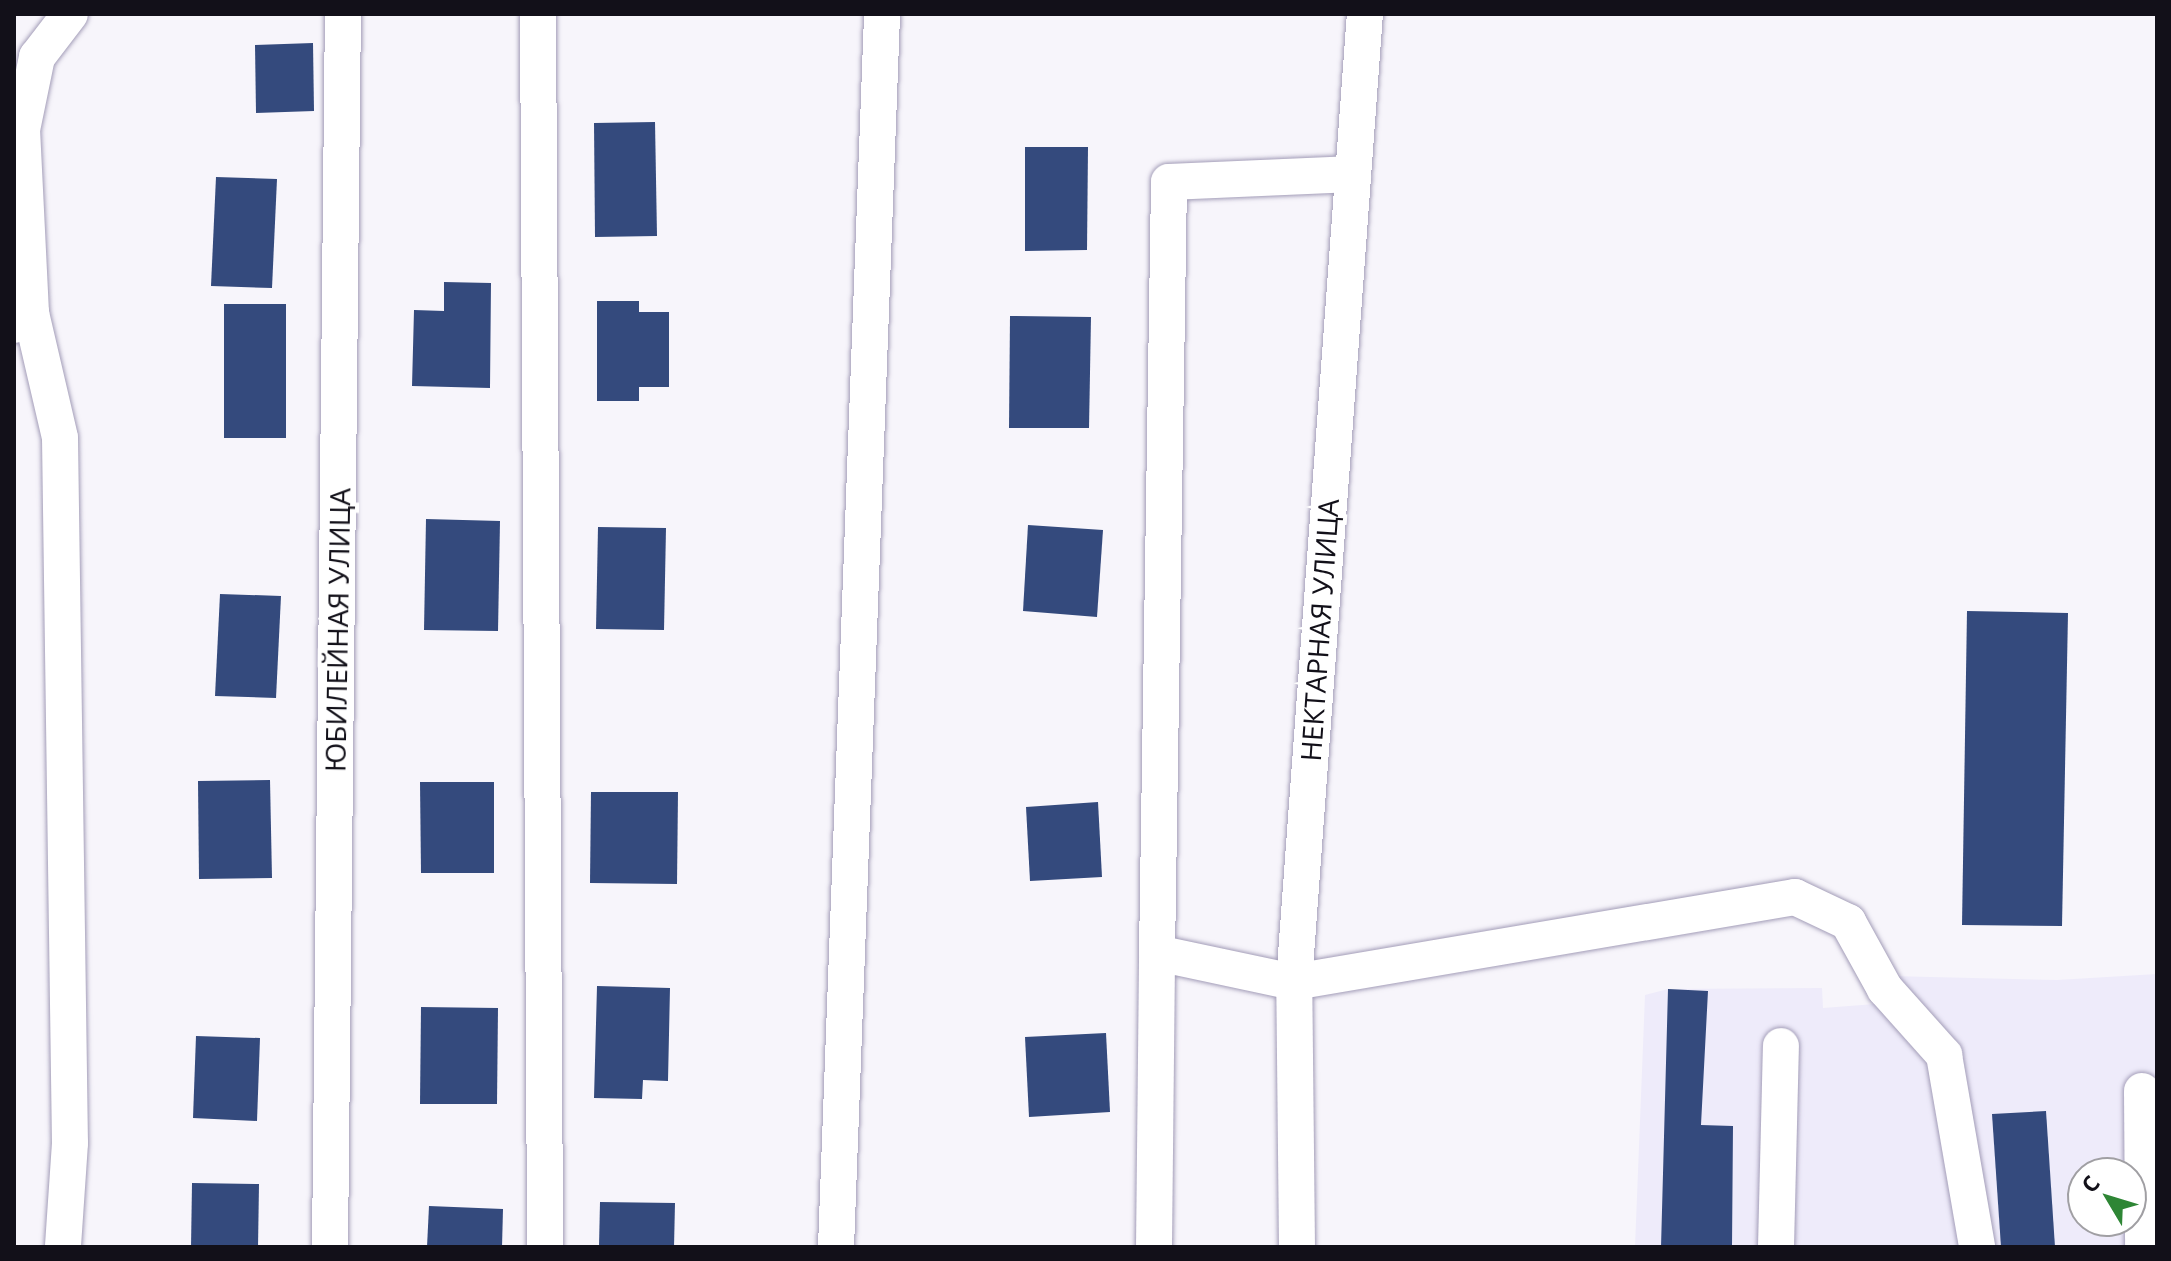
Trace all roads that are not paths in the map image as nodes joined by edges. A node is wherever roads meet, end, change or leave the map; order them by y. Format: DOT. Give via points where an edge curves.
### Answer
graph roads {
  1 [pos="70,14"];
  2 [pos="343,14"];
  3 [pos="538,14"];
  4 [pos="882,14"];
  5 [pos="1365,14"];
  6 [pos="1353,174"];
  7 [pos="22,319"];
  8 [pos="1157,953"];
  9 [pos="1294,982"];
  10 [pos="1781,1046"];
  11 [pos="2142,1091"];
  12 [pos="63,1247"];
  13 [pos="330,1247"];
  14 [pos="545,1247"];
  15 [pos="836,1247"];
  16 [pos="1154,1247"];
  17 [pos="1297,1247"];
  18 [pos="1776,1247"];
  19 [pos="1977,1247"];
  20 [pos="2143,1247"];
  1 -- 7 [label="street" via="37,57 22,130"];
  2 -- 13 [label="street, ЮБИЛЕЙНАЯ УЛИЦА"];
  3 -- 14 [label="street"];
  4 -- 15 [label="street"];
  5 -- 6 [label="street, НЕКТАРНАЯ УЛИЦА"];
  6 -- 8 [label="street" via="1169,182"];
  6 -- 9 [label="street, НЕКТАРНАЯ УЛИЦА"];
  7 -- 12 [label="street" via="60,438 70,1143"];
  8 -- 9 [label="street"];
  8 -- 16 [label="street"];
  9 -- 17 [label="street, НЕКТАРНАЯ УЛИЦА"];
  9 -- 19 [label="street" via="1795,897 1848,922 1885,989 1944,1055"];
  10 -- 18 [label="street"];
  11 -- 20 [label="street"];
}
